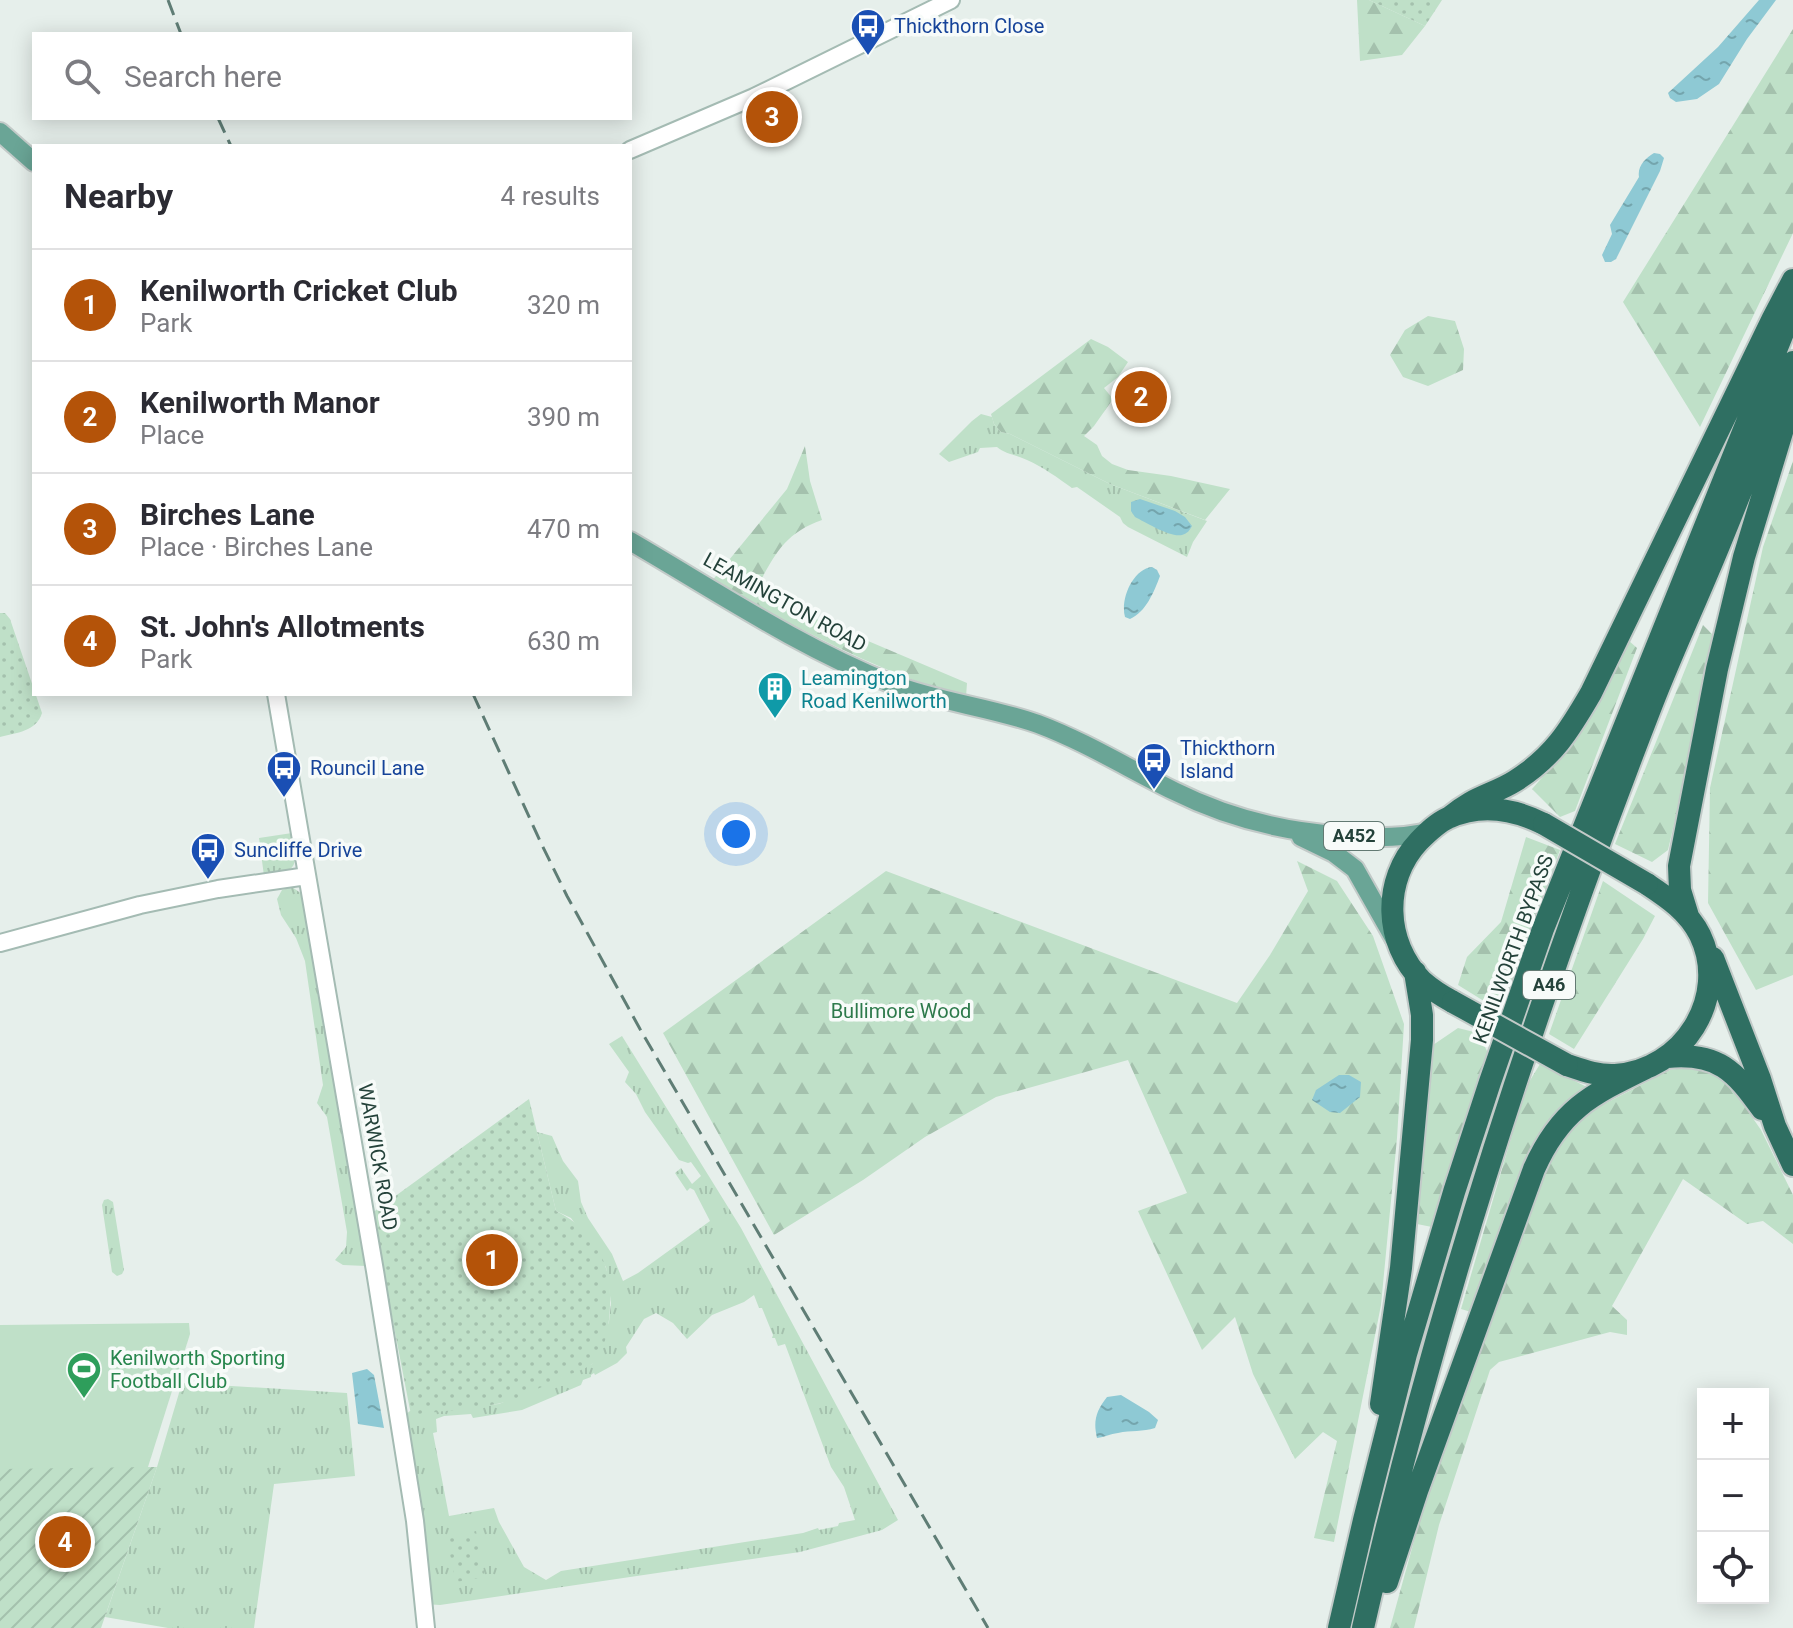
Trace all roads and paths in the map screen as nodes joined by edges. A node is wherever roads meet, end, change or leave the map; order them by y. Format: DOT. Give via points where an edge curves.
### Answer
graph roads {
  1 [pos="951,0"];
  2 [pos="0,132"];
  3 [pos="632,149"];
  4 [pos="32,160"];
  5 [pos="1793,280"];
  6 [pos="1793,308"];
  7 [pos="1793,362"];
  8 [pos="1793,396"];
  9 [pos="632,542"];
  10 [pos="276,696"];
  11 [pos="1450,817"];
  12 [pos="1280,828"];
  13 [pos="1428,832"];
  14 [pos="307,876"];
  15 [pos="1694,924"];
  16 [pos="0,943"];
  17 [pos="1399,948"];
  18 [pos="1415,972"];
  19 [pos="1659,1062"];
  20 [pos="1775,1126"];
  21 [pos="1793,1165"];
  22 [pos="1364,1520"];
  23 [pos="426,1628"];
  24 [pos="1339,1628"];
  25 [pos="1363,1628"];
  26 [pos="1373,1628"];
  1 -- 3 [label="street" via="754,97"];
  2 -- 4 [label="main road"];
  5 -- 11 [label="highway" via="1569,732 1515,781"];
  6 -- 22 [label="highway, KENILWORTH BYPASS / A46" via="1538,943 1454,1192"];
  7 -- 25 [label="highway, A46" via="1653,703 1502,1119 1427,1374"];
  8 -- 15 [label="highway" via="1744,557 1679,866 1680,890"];
  9 -- 12 [label="main road, LEAMINGTON ROAD / A452" via="856,669 922,694 1036,723 1190,798"];
  10 -- 14 [label="street, WARWICK ROAD"];
  11 -- 13 [label="highway"];
  11 -- 15 [label="highway, bridge" via="1495,809 1525,814 1647,884 1677,904"];
  12 -- 13 [label="main road, LEAMINGTON ROAD / A452" via="1376,837"];
  12 -- 17 [label="main road, LEAMINGTON ROAD / A452" via="1327,848 1355,869"];
  13 -- 17 [label="highway" via="1408,854 1397,878 1392,905"];
  14 -- 16 [label="street" via="140,905"];
  14 -- 23 [label="street, WARWICK ROAD" via="415,1521"];
  15 -- 19 [label="highway" via="1704,946 1706,1001 1679,1047"];
  15 -- 20 [label="highway" via="1720,975"];
  17 -- 18 [label="highway"];
  18 -- 19 [label="highway, bridge" via="1453,1002 1567,1065 1613,1075"];
  18 -- 22 [label="highway" via="1422,1015 1401,1268"];
  19 -- 20 [label="highway" via="1695,1057 1723,1066 1744,1083"];
  19 -- 26 [label="highway" via="1584,1102 1544,1146 1417,1491"];
  20 -- 21 [label="highway"];
  22 -- 24 [label="highway, KENILWORTH BYPASS / A46"];
}
